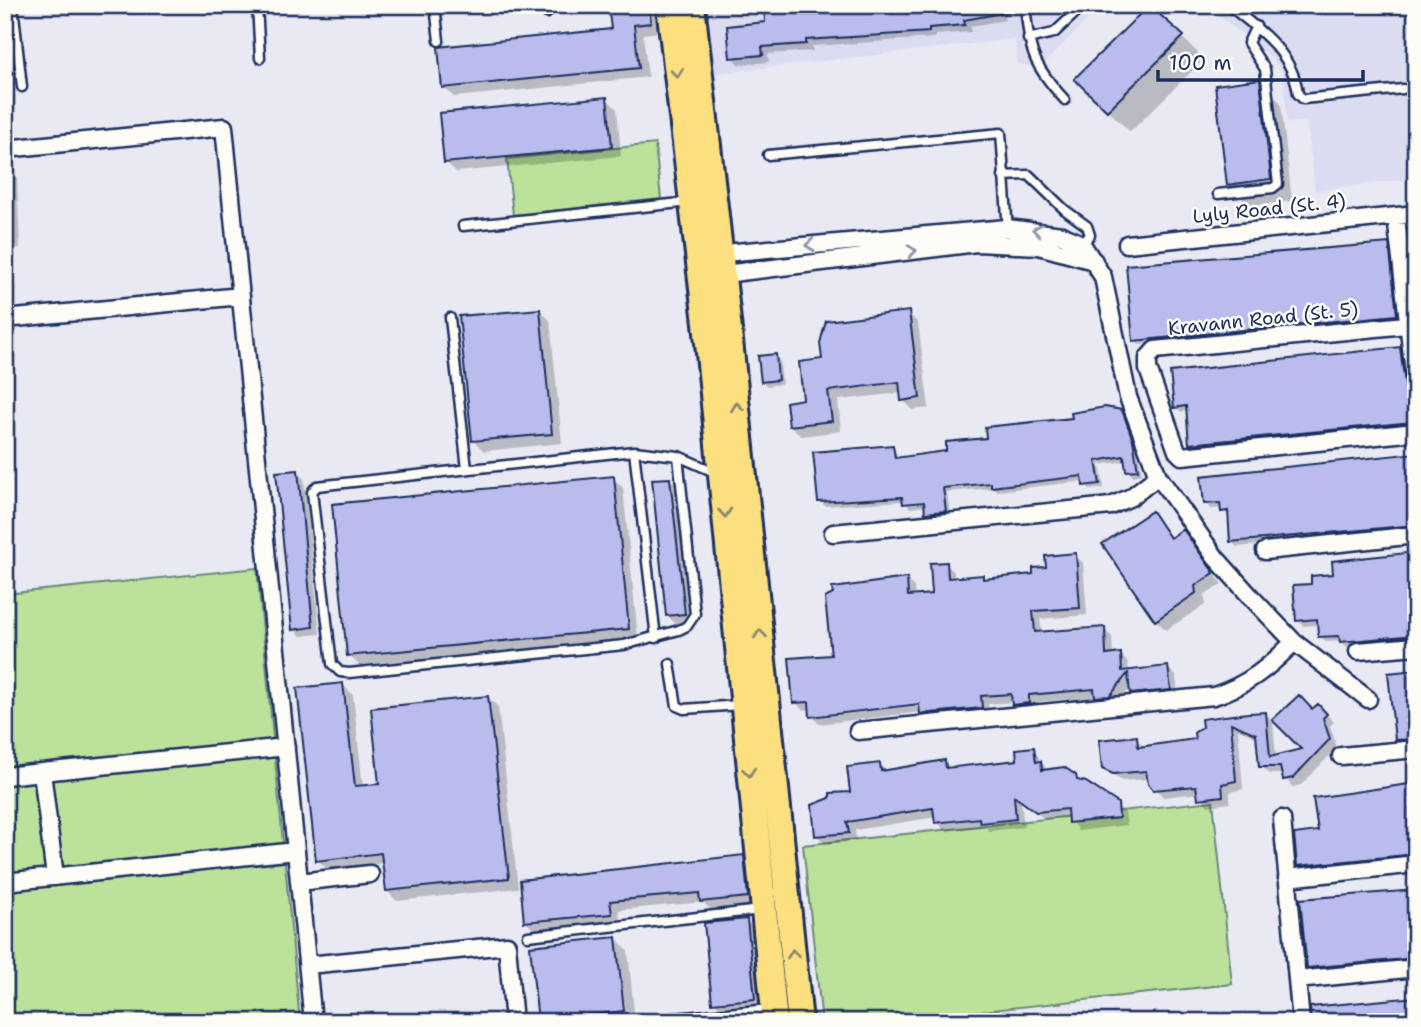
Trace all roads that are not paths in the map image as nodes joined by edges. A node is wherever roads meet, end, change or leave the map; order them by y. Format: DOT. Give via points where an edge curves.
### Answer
graph roads {
  1 [pos="13,5"];
  2 [pos="257,5"];
  3 [pos="435,5"];
  4 [pos="669,5"];
  5 [pos="692,5"];
  6 [pos="1025,5"];
  7 [pos="1084,5"];
  8 [pos="1228,5"];
  9 [pos="1255,26"];
  10 [pos="1028,38"];
  11 [pos="439,41"];
  12 [pos="260,58"];
  13 [pos="22,88"];
  14 [pos="1403,89"];
  15 [pos="1065,100"];
  16 [pos="5,149"];
  17 [pos="768,155"];
  18 [pos="1003,176"];
  19 [pos="1218,194"];
  20 [pos="693,202"];
  21 [pos="1416,214"];
  22 [pos="1396,216"];
  23 [pos="463,226"];
  24 [pos="1008,235"];
  25 [pos="1126,244"];
  26 [pos="1078,250"];
  27 [pos="710,265"];
  28 [pos="241,296"];
  29 [pos="450,318"];
  30 [pos="5,319"];
  31 [pos="1412,324"];
  32 [pos="1416,391"];
  33 [pos="1416,432"];
  34 [pos="634,451"];
  35 [pos="678,456"];
  36 [pos="467,469"];
  37 [pos="721,475"];
  38 [pos="1158,476"];
  39 [pos="833,533"];
  40 [pos="1416,535"];
  41 [pos="1265,551"];
  42 [pos="656,638"];
  43 [pos="1294,642"];
  44 [pos="1416,646"];
  45 [pos="1358,651"];
  46 [pos="670,664"];
  47 [pos="1367,699"];
  48 [pos="755,703"];
  49 [pos="858,731"];
  50 [pos="286,747"];
  51 [pos="1416,749"];
  52 [pos="1341,756"];
  53 [pos="41,772"];
  54 [pos="5,776"];
  55 [pos="1282,819"];
  56 [pos="296,851"];
  57 [pos="1416,863"];
  58 [pos="370,874"];
  59 [pos="55,877"];
  60 [pos="1287,878"];
  61 [pos="5,882"];
  62 [pos="299,882"];
  63 [pos="764,909"];
  64 [pos="528,936"];
  65 [pos="308,965"];
  66 [pos="1416,968"];
  67 [pos="1297,980"];
  68 [pos="774,1015"];
  69 [pos="313,1022"];
  70 [pos="514,1022"];
  71 [pos="633,1022"];
  72 [pos="800,1022"];
  73 [pos="1301,1022"];
  1 -- 13 [label="lane"];
  2 -- 12 [label="lane"];
  3 -- 11 [label="lane"];
  4 -- 20 [label="main road, one-way"];
  5 -- 27 [label="main road"];
  6 -- 10 [label="lane"];
  7 -- 10 [label="lane" via="1054,33"];
  8 -- 9 [label="lane"];
  9 -- 14 [label="lane" via="1288,60 1303,99"];
  9 -- 19 [label="lane" via="1248,43 1265,69 1278,184"];
  10 -- 15 [label="lane" via="1030,53 1043,76"];
  16 -- 28 [label="street" via="224,127"];
  17 -- 18 [label="lane" via="1001,133"];
  18 -- 24 [label="lane"];
  18 -- 26 [label="lane" via="1030,175 1087,226 1090,235"];
  20 -- 23 [label="lane"];
  20 -- 27 [label="main road"];
  21 -- 22 [label="street, Lyly Road (St. 4)"];
  22 -- 25 [label="street, Lyly Road (St. 4)"];
  22 -- 31 [label="street"];
  24 -- 26 [label="street" via="1062,234"];
  24 -- 27 [label="street" via="977,243"];
  26 -- 38 [label="street" via="1094,261 1108,294 1128,397"];
  27 -- 37 [label="main road"];
  48 -- 27 [label="main road, one-way"];
  28 -- 30 [label="street"];
  28 -- 50 [label="street"];
  29 -- 36 [label="lane"];
  31 -- 32 [label="street"];
  31 -- 33 [label="street, Kravann Road (St. 5)" via="1155,350 1147,369 1182,456"];
  34 -- 35 [label="lane"];
  34 -- 36 [label="lane"];
  34 -- 42 [label="lane"];
  35 -- 37 [label="lane"];
  35 -- 42 [label="lane" via="695,614 687,626"];
  36 -- 42 [label="lane" via="313,489 336,669 349,674"];
  37 -- 48 [label="main road, one-way"];
  38 -- 39 [label="street" via="1131,498 1111,506"];
  38 -- 43 [label="street" via="1216,558"];
  40 -- 41 [label="street"];
  43 -- 47 [label="street"];
  43 -- 49 [label="street" via="1243,686 1214,696"];
  44 -- 45 [label="street"];
  46 -- 48 [label="lane" via="677,706"];
  48 -- 63 [label="main road, one-way"];
  72 -- 48 [label="main road, one-way"];
  50 -- 53 [label="street"];
  50 -- 56 [label="street"];
  51 -- 52 [label="street"];
  53 -- 54 [label="street"];
  53 -- 59 [label="street"];
  55 -- 60 [label="street"];
  56 -- 59 [label="street"];
  56 -- 62 [label="street"];
  57 -- 60 [label="street"];
  58 -- 62 [label="street"];
  59 -- 61 [label="street"];
  60 -- 67 [label="street"];
  62 -- 65 [label="street"];
  63 -- 64 [label="lane"];
  63 -- 68 [label="main road"];
  65 -- 69 [label="street"];
  65 -- 70 [label="street" via="507,944"];
  66 -- 67 [label="street"];
  67 -- 73 [label="street"];
  68 -- 71 [label="lane"];
}
